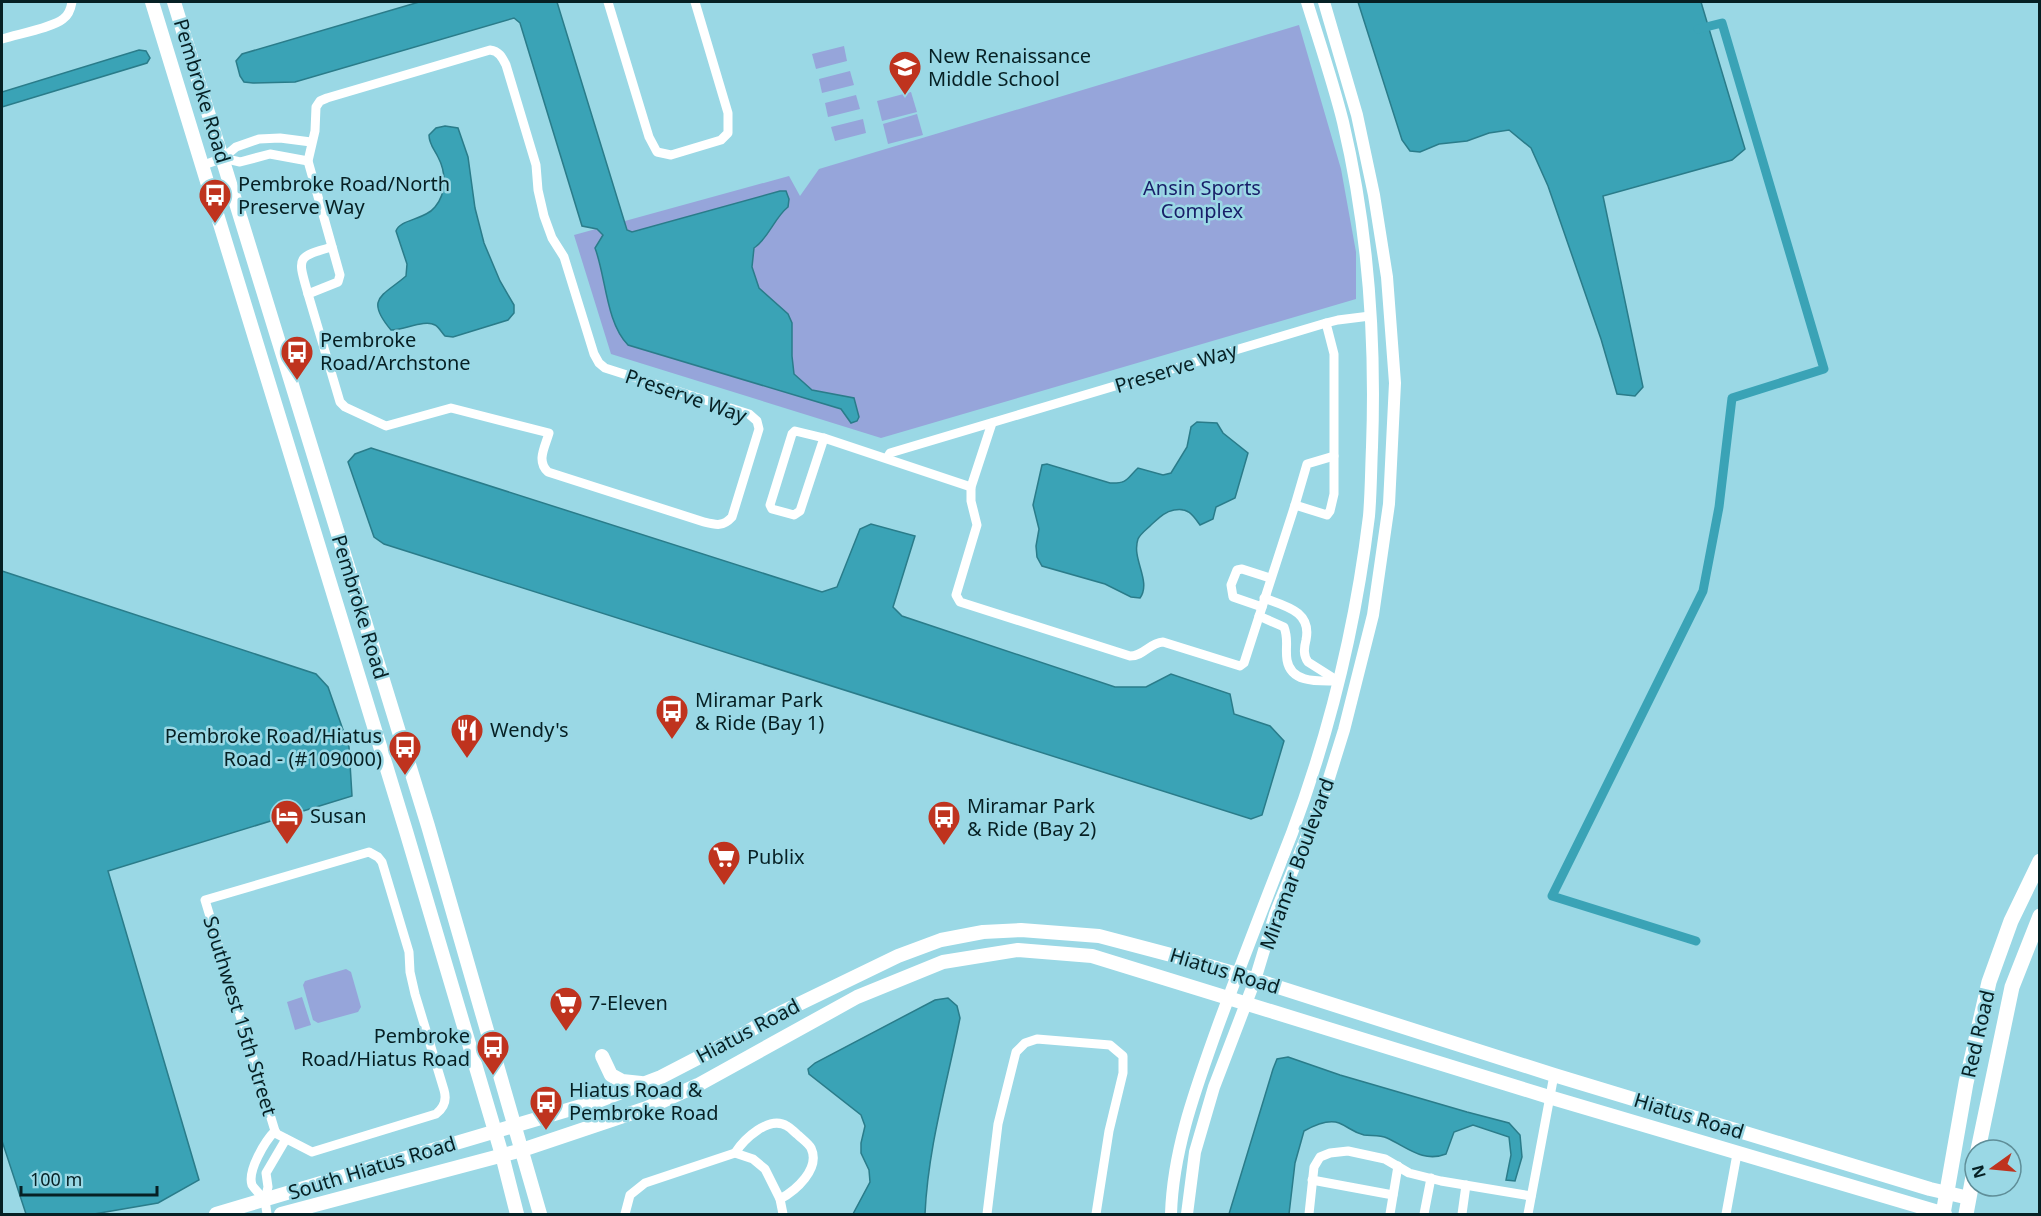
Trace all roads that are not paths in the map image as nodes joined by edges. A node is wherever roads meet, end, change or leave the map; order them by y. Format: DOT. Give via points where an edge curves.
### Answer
graph roads {
  1 [pos="152,2"];
  2 [pos="174,2"];
  3 [pos="608,2"];
  4 [pos="695,2"];
  5 [pos="1307,2"];
  6 [pos="1324,2"];
  7 [pos="71,6"];
  8 [pos="2,39"];
  9 [pos="280,138"];
  10 [pos="311,142"];
  11 [pos="279,155"];
  12 [pos="223,158"];
  13 [pos="308,160"];
  14 [pos="201,165"];
  15 [pos="332,247"];
  16 [pos="308,294"];
  17 [pos="1370,316"];
  18 [pos="1326,323"];
  19 [pos="992,423"];
  20 [pos="824,438"];
  21 [pos="1334,456"];
  22 [pos="887,458"];
  23 [pos="971,487"];
  24 [pos="1295,505"];
  25 [pos="337,531"];
  26 [pos="315,537"];
  27 [pos="1270,578"];
  28 [pos="1262,607"];
  29 [pos="1338,681"];
  30 [pos="428,826"];
  31 [pos="406,831"];
  32 [pos="2040,861"];
  33 [pos="2040,916"];
  34 [pos="886,962"];
  35 [pos="1237,974"];
  36 [pos="1255,980"];
  37 [pos="895,981"];
  38 [pos="1228,998"];
  39 [pos="1247,1003"];
  40 [pos="602,1056"];
  41 [pos="1554,1075"];
  42 [pos="646,1084"];
  43 [pos="1549,1097"];
  44 [pos="514,1126"];
  45 [pos="494,1131"];
  46 [pos="279,1135"];
  47 [pos="1981,1138"];
  48 [pos="522,1150"];
  49 [pos="735,1154"];
  50 [pos="1737,1154"];
  51 [pos="502,1155"];
  52 [pos="1398,1166"];
  53 [pos="1431,1178"];
  54 [pos="1312,1180"];
  55 [pos="1466,1185"];
  56 [pos="1947,1193"];
  57 [pos="1393,1195"];
  58 [pos="1531,1196"];
  59 [pos="1963,1197"];
  60 [pos="1969,1198"];
  61 [pos="780,1199"];
  62 [pos="265,1200"];
  63 [pos="1944,1214"];
  64 [pos="216,1215"];
  65 [pos="267,1215"];
  66 [pos="281,1215"];
  67 [pos="517,1215"];
  68 [pos="540,1215"];
  69 [pos="625,1215"];
  70 [pos="783,1215"];
  71 [pos="987,1215"];
  72 [pos="1096,1215"];
  73 [pos="1171,1215"];
  74 [pos="1187,1215"];
  75 [pos="1309,1215"];
  76 [pos="1390,1215"];
  77 [pos="1425,1215"];
  78 [pos="1462,1215"];
  79 [pos="1528,1215"];
  80 [pos="1726,1215"];
  81 [pos="1966,1215"];
  1 -- 14 [label="main road, Pembroke Road"];
  2 -- 12 [label="main road, Pembroke Road"];
  3 -- 4 [label="street" via="649,137 657,152 672,155 721,140 728,133 729,113"];
  5 -- 17 [label="street, Miramar Boulevard" via="1342,122 1357,196"];
  6 -- 36 [label="street, Miramar Boulevard" via="1357,115 1387,277 1395,383 1389,508 1373,615 1344,730 1275,914"];
  7 -- 8 [label="street" via="65,18 56,23"];
  9 -- 10 [label="street"];
  9 -- 11 [label="street"];
  9 -- 12 [label="street" via="247,143"];
  10 -- 13 [label="street, Preserve Way"];
  10 -- 16 [label="street, Preserve Way" via="320,101 483,51 501,55 536,165 544,216 564,257 599,363 749,414 757,421 759,429 732,517 720,525 704,522 548,472 541,460 549,433 451,408 386,426 345,406 340,402"];
  11 -- 12 [label="street" via="240,162"];
  11 -- 13 [label="street"];
  12 -- 14 [label="street"];
  12 -- 25 [label="main road, Pembroke Road"];
  13 -- 15 [label="street, Preserve Way"];
  14 -- 26 [label="main road, Pembroke Road"];
  15 -- 16 [label="street, Preserve Way" via="340,275 338,282"];
  15 -- 16 [label="street" via="309,253 301,261"];
  17 -- 18 [label="street, Preserve Way"];
  17 -- 29 [label="street, Miramar Boulevard" via="1374,390 1369,513"];
  18 -- 19 [label="street, Preserve Way"];
  18 -- 21 [label="street" via="1334,354"];
  19 -- 22 [label="street, Preserve Way" via="891,453"];
  19 -- 23 [label="street"];
  20 -- 20 [label="street" via="800,431 792,434 770,504 772,509 794,515 800,511"];
  20 -- 22 [label="street"];
  21 -- 24 [label="street" via="1307,464"];
  21 -- 24 [label="street" via="1330,512 1327,515"];
  22 -- 23 [label="street"];
  23 -- 28 [label="street" via="977,522 956,596 960,602 1130,656 1143,654 1151,645 1163,642 1240,666"];
  24 -- 27 [label="street"];
  25 -- 26 [label="main road"];
  25 -- 30 [label="main road, Pembroke Road"];
  26 -- 31 [label="main road, Pembroke Road"];
  27 -- 28 [label="street"];
  27 -- 28 [label="street" via="1242,569 1237,570 1231,585 1233,597"];
  28 -- 29 [label="street" via="1284,627 1291,671 1311,681"];
  28 -- 29 [label="street" via="1299,613 1308,630 1305,658"];
  29 -- 35 [label="street, Miramar Boulevard" via="1293,830"];
  30 -- 31 [label="main road"];
  30 -- 44 [label="main road, Pembroke Road"];
  31 -- 45 [label="main road, Pembroke Road"];
  32 -- 56 [label="highway, Red Road" via="2011,921 1989,982"];
  33 -- 47 [label="highway, Red Road" via="2012,987"];
  34 -- 35 [label="main road, Hiatus Road" via="942,940 1021,930 1100,936"];
  34 -- 37 [label="main road"];
  34 -- 42 [label="main road, Hiatus Road"];
  35 -- 36 [label="main road, Hiatus Road"];
  35 -- 38 [label="street, Miramar Boulevard"];
  36 -- 39 [label="street, Miramar Boulevard"];
  36 -- 41 [label="main road, Hiatus Road"];
  37 -- 38 [label="main road, Hiatus Road" via="943,962 1018,950 1092,956"];
  37 -- 48 [label="main road, Hiatus Road" via="857,997 698,1085 647,1108"];
  38 -- 39 [label="main road, Hiatus Road"];
  38 -- 73 [label="street, Miramar Boulevard" via="1179,1146"];
  39 -- 43 [label="main road, Hiatus Road"];
  39 -- 74 [label="street, Miramar Boulevard" via="1214,1087 1195,1152"];
  40 -- 42 [label="main road" via="610,1075"];
  41 -- 43 [label="street"];
  41 -- 56 [label="main road, Hiatus Road"];
  42 -- 44 [label="main road, Hiatus Road"];
  43 -- 50 [label="main road, Hiatus Road"];
  43 -- 58 [label="street"];
  44 -- 45 [label="main road, Hiatus Road"];
  44 -- 48 [label="main road, Pembroke Road"];
  45 -- 51 [label="main road, Pembroke Road"];
  45 -- 62 [label="main road, South Hiatus Road"];
  46 -- 46 [label="street, Southwest 15th Street" via="205,900 373,853 382,862 409,952 415,994 445,1095 444,1107 436,1114 312,1152"];
  46 -- 62 [label="street, Southwest 15th Street" via="266,1173"];
  46 -- 62 [label="street, Southwest 15th Street" via="266,1140 251,1176 253,1187"];
  48 -- 51 [label="main road, Hiatus Road"];
  48 -- 68 [label="main road, Pembroke Road"];
  49 -- 61 [label="street" via="753,1159 765,1169"];
  49 -- 61 [label="street" via="743,1140 775,1123 786,1125 810,1147 811,1168 799,1186"];
  49 -- 69 [label="street" via="645,1183 630,1195"];
  50 -- 63 [label="main road, Hiatus Road"];
  50 -- 80 [label="street"];
  51 -- 66 [label="main road, South Hiatus Road"];
  51 -- 67 [label="main road, Pembroke Road"];
  52 -- 53 [label="street"];
  52 -- 54 [label="street" via="1348,1151 1330,1153 1320,1157"];
  52 -- 57 [label="street"];
  53 -- 55 [label="street"];
  53 -- 77 [label="street"];
  54 -- 57 [label="street"];
  54 -- 75 [label="street"];
  55 -- 58 [label="street"];
  55 -- 78 [label="street"];
  56 -- 59 [label="main road, Hiatus Road"];
  56 -- 63 [label="highway, Red Road"];
  57 -- 76 [label="street"];
  58 -- 79 [label="street"];
  60 -- 81 [label="highway"];
  61 -- 70 [label="street"];
  62 -- 64 [label="main road, South Hiatus Road"];
  62 -- 65 [label="street, Southwest 15th Street"];
  71 -- 72 [label="street" via="998,1124 1016,1052 1025,1042 1038,1039 1110,1045 1123,1056"];
}
